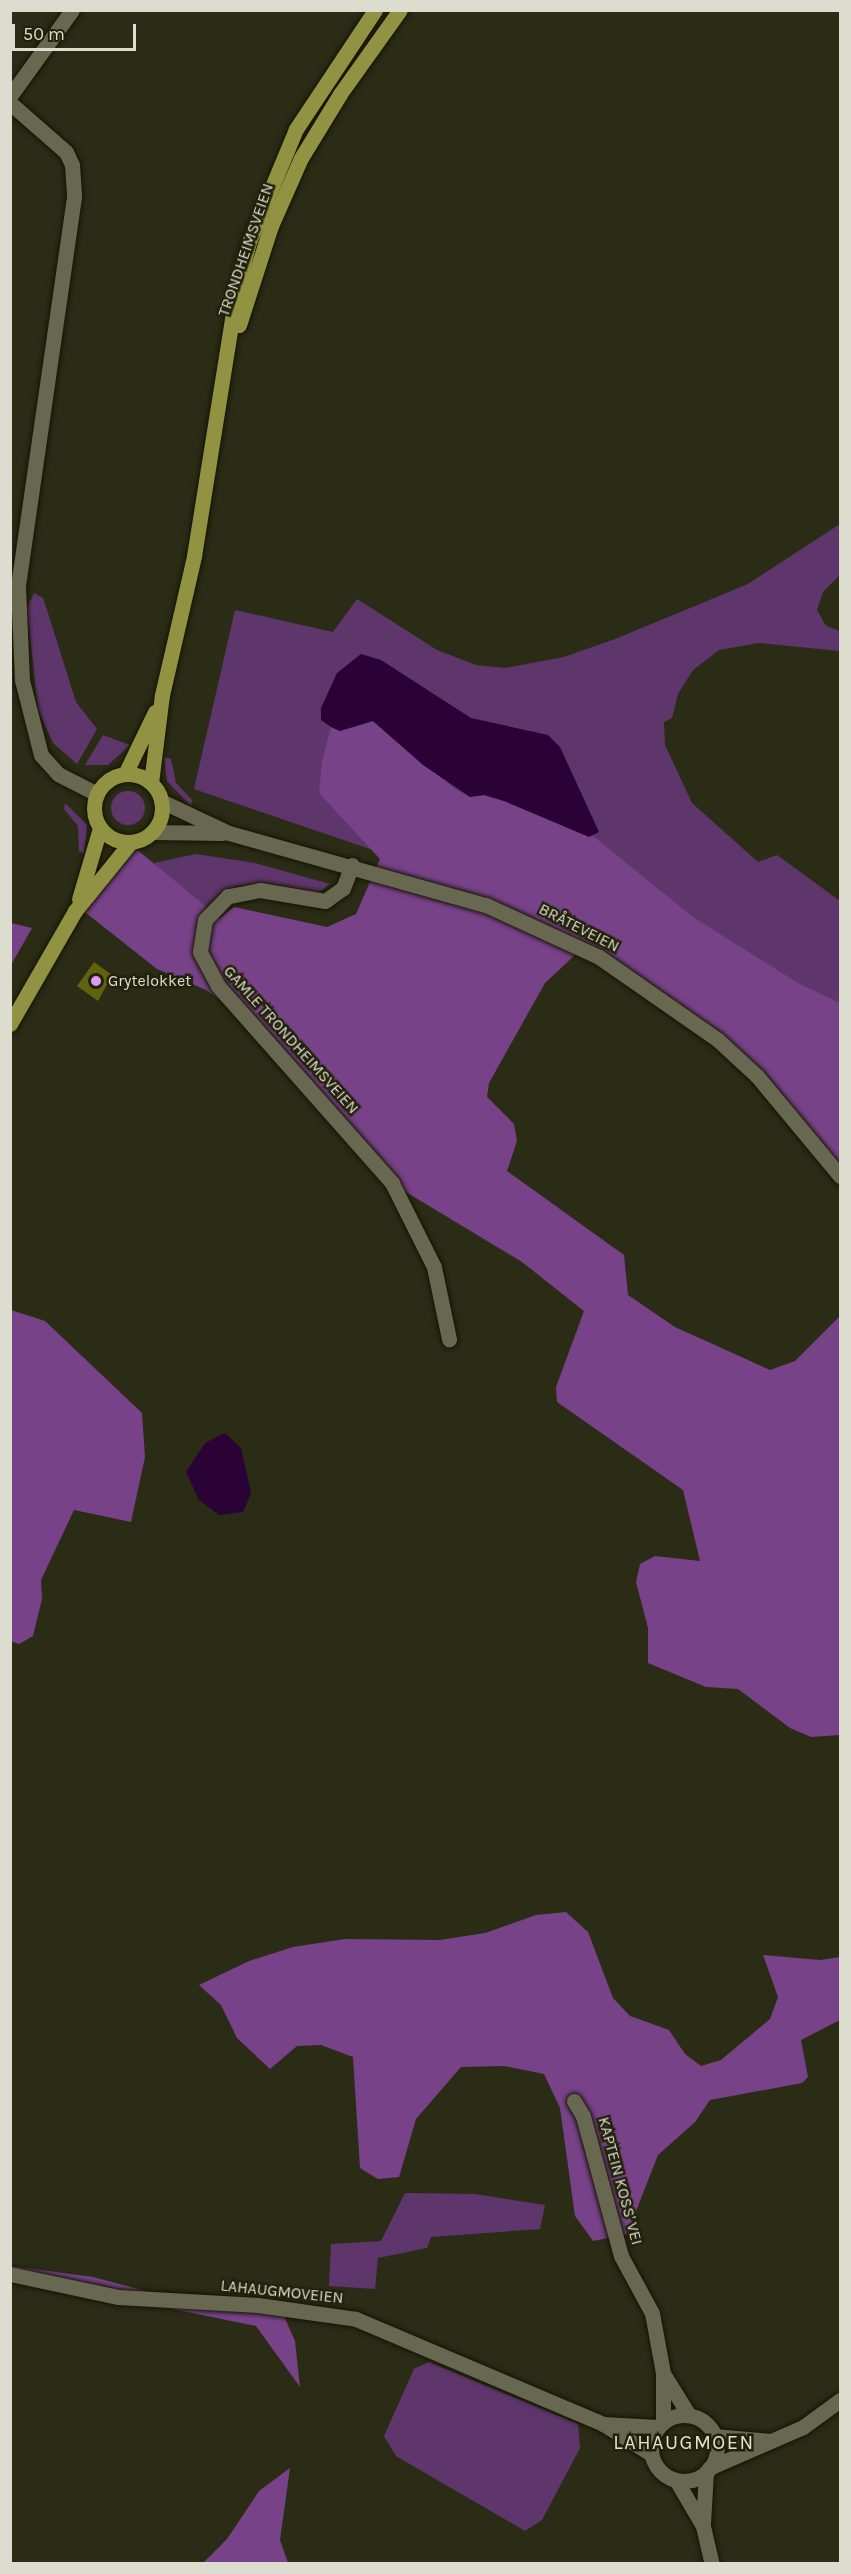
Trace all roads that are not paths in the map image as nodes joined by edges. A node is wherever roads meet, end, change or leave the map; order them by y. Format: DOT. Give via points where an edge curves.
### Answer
graph roads {
  1 [pos="72,10"];
  2 [pos="375,10"];
  3 [pos="400,10"];
  4 [pos="10,96"];
  5 [pos="10,103"];
  6 [pos="229,354"];
  7 [pos="15,572"];
  8 [pos="162,695"];
  9 [pos="125,774"];
  10 [pos="152,783"];
  11 [pos="97,794"];
  12 [pos="161,801"];
  13 [pos="100,828"];
  14 [pos="152,832"];
  15 [pos="229,833"];
  16 [pos="130,843"];
  17 [pos="352,865"];
  18 [pos="75,911"];
  19 [pos="10,1024"];
  20 [pos="840,1176"];
  21 [pos="449,1339"];
  22 [pos="574,2101"];
  23 [pos="10,2274"];
  24 [pos="663,2373"];
  25 [pos="840,2400"];
  26 [pos="689,2415"];
  27 [pos="603,2424"];
  28 [pos="661,2425"];
  29 [pos="714,2436"];
  30 [pos="771,2440"];
  31 [pos="651,2454"];
  32 [pos="707,2470"];
  33 [pos="676,2480"];
  34 [pos="703,2526"];
  35 [pos="712,2564"];
  1 -- 4 [label="street"];
  2 -- 6 [label="main road, TRONDHEIMSVEIEN" via="322,86 273,179 237,287"];
  3 -- 6 [label="main road, TRONDHEIMSVEIEN" via="329,109 296,167 271,226"];
  5 -- 7 [label="street" via="66,152 72,165 74,197"];
  6 -- 8 [label="main road, TRONDHEIMSVEIEN" via="194,556"];
  7 -- 11 [label="street" via="22,680 34,741 58,774"];
  8 -- 9 [label="main road, TRONDHEIMSVEIEN"];
  8 -- 10 [label="main road, TRONDHEIMSVEIEN"];
  9 -- 10 [label="main road"];
  9 -- 11 [label="main road" via="111,779"];
  10 -- 12 [label="main road"];
  11 -- 13 [label="main road" via="94,812"];
  12 -- 14 [label="main road" via="161,818"];
  12 -- 15 [label="street, BRÅTEVEIEN"];
  13 -- 16 [label="main road" via="117,841"];
  13 -- 18 [label="main road"];
  14 -- 15 [label="street, BRÅTEVEIEN"];
  14 -- 16 [label="main road"];
  15 -- 17 [label="street, BRÅTEVEIEN"];
  16 -- 18 [label="main road"];
  17 -- 20 [label="street, BRÅTEVEIEN" via="512,915 625,973 692,1020 757,1076"];
  17 -- 21 [label="street, GAMLE TRONDHEIMSVEIEN" via="343,888 325,901 260,890 228,896 205,920 200,952 218,986 392,1183 434,1267"];
  18 -- 19 [label="main road"];
  22 -- 24 [label="street, KAPTEIN KOSS' VEI" via="583,2116 621,2256 652,2313"];
  23 -- 27 [label="street, LAHAUGMOVEIEN" via="128,2298 258,2305 349,2318 415,2341"];
  24 -- 26 [label="street, KAPTEIN KOSS' VEI"];
  24 -- 28 [label="street, KAPTEIN KOSS' VEI"];
  25 -- 30 [label="street" via="810,2423"];
  26 -- 28 [label="street"];
  26 -- 29 [label="street" via="705,2422"];
  27 -- 28 [label="street, LAHAUGMOVEIEN"];
  27 -- 31 [label="street, LAHAUGMOVEIEN"];
  28 -- 31 [label="street"];
  29 -- 30 [label="street"];
  29 -- 32 [label="street" via="716,2453"];
  30 -- 32 [label="street"];
  31 -- 33 [label="street" via="660,2470"];
  32 -- 33 [label="street"];
  32 -- 34 [label="street"];
  33 -- 34 [label="street"];
  34 -- 35 [label="street"];
}
